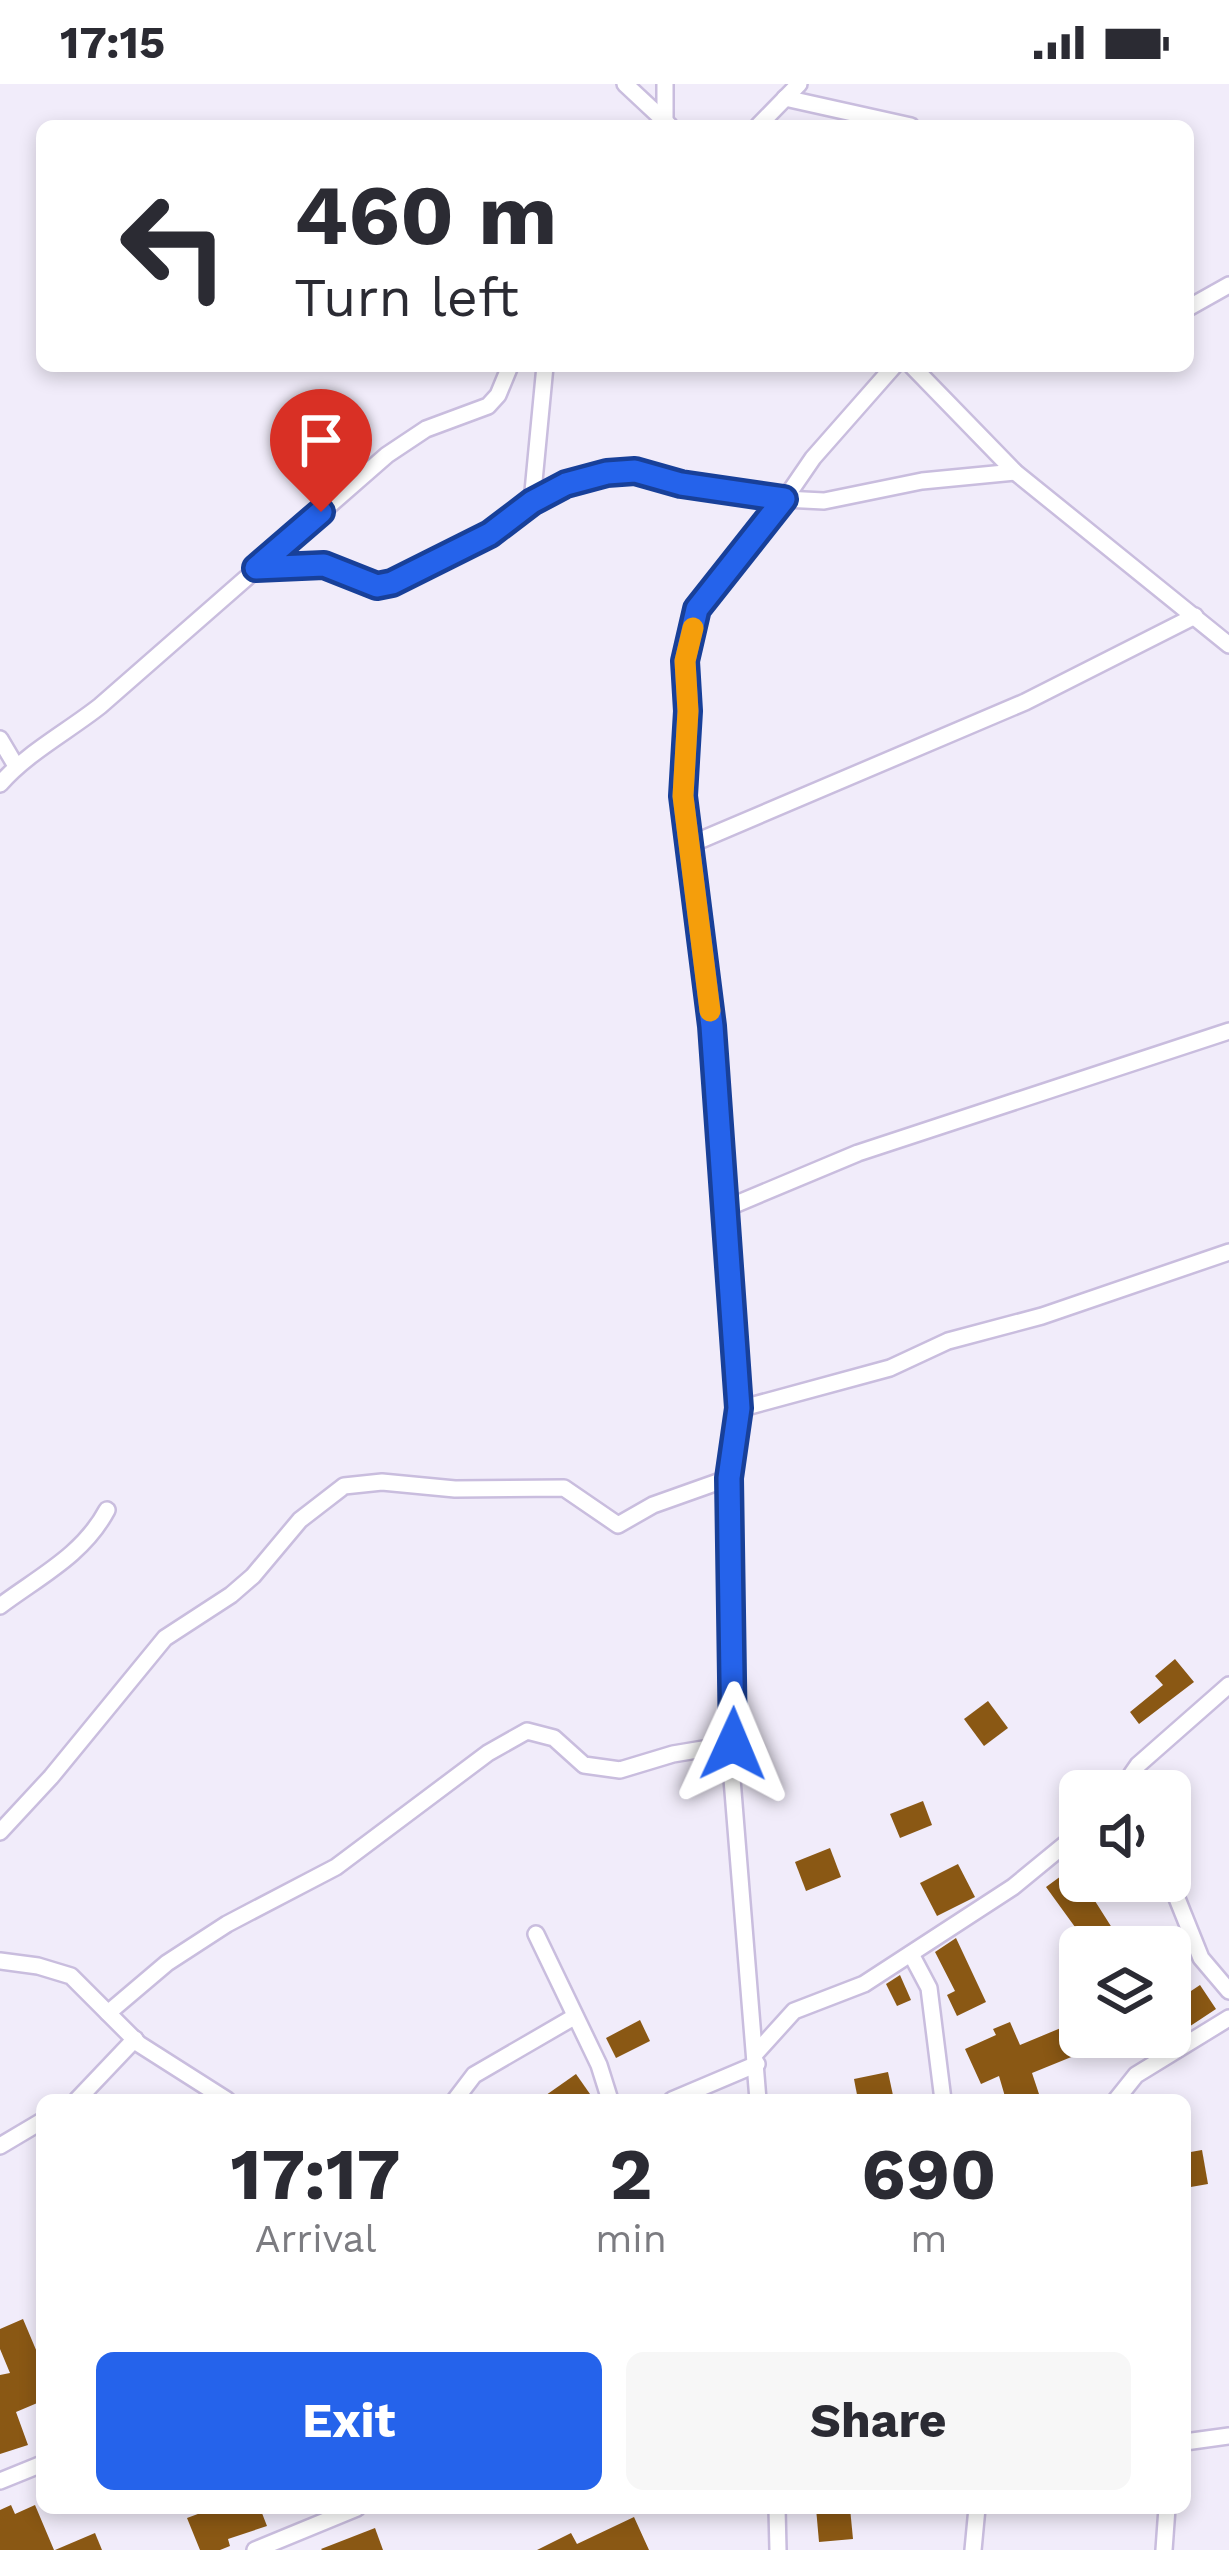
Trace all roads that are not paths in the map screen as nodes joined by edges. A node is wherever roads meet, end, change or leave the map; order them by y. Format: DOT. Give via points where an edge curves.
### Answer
graph roads {
  1 [pos="625,84"];
  2 [pos="665,84"];
  3 [pos="800,84"];
  4 [pos="785,98"];
  5 [pos="664,120"];
  6 [pos="667,120"];
  7 [pos="764,120"];
  8 [pos="884,120"];
  9 [pos="1229,285"];
  10 [pos="1194,305"];
  11 [pos="507,372"];
  12 [pos="544,372"];
  13 [pos="889,372"];
  14 [pos="924,372"];
  15 [pos="1015,472"];
  16 [pos="784,499"];
  17 [pos="532,502"];
  18 [pos="256,568"];
  19 [pos="1195,616"];
  20 [pos="1229,645"];
  21 [pos="0,739"];
  22 [pos="16,766"];
  23 [pos="0,784"];
  24 [pos="689,845"];
  25 [pos="1229,1031"];
  26 [pos="722,1210"];
  27 [pos="1229,1252"];
  28 [pos="739,1408"];
  29 [pos="729,1478"];
  30 [pos="107,1510"];
  31 [pos="0,1606"];
  32 [pos="1229,1685"];
  33 [pos="733,1744"];
  34 [pos="1135,1770"];
  35 [pos="0,1832"];
  36 [pos="1059,1849"];
  37 [pos="1178,1902"];
  38 [pos="536,1934"];
  39 [pos="911,1954"];
  40 [pos="1,1963"];
  41 [pos="1229,1991"];
  42 [pos="108,2013"];
  43 [pos="574,2017"];
  44 [pos="1229,2018"];
  45 [pos="135,2039"];
  46 [pos="756,2059"];
  47 [pos="83,2094"];
  48 [pos="218,2094"];
  49 [pos="460,2094"];
  50 [pos="608,2094"];
  51 [pos="684,2094"];
  52 [pos="758,2094"];
  53 [pos="943,2094"];
  54 [pos="1121,2094"];
  55 [pos="36,2125"];
  56 [pos="0,2146"];
  57 [pos="1229,2436"];
  58 [pos="1191,2442"];
  59 [pos="36,2466"];
  60 [pos="0,2481"];
  61 [pos="307,2514"];
  62 [pos="342,2514"];
  63 [pos="777,2514"];
  64 [pos="977,2514"];
  65 [pos="1167,2514"];
  66 [pos="311,2527"];
  67 [pos="255,2550"];
  68 [pos="778,2550"];
  69 [pos="974,2550"];
  70 [pos="1164,2550"];
  1 -- 5 [label="street"];
  2 -- 6 [label="street"];
  3 -- 4 [label="street"];
  4 -- 7 [label="street"];
  4 -- 8 [label="street"];
  9 -- 10 [label="street"];
  11 -- 18 [label="street" via="488,406 426,429 387,455"];
  12 -- 17 [label="street"];
  13 -- 16 [label="street"];
  14 -- 15 [label="street"];
  15 -- 16 [label="street" via="824,501"];
  15 -- 19 [label="street"];
  16 -- 17 [label="street" via="635,471 566,484"];
  16 -- 24 [label="street" via="697,609 685,661"];
  17 -- 18 [label="street" via="490,534 392,583 377,586 324,565"];
  18 -- 22 [label="street" via="86,717"];
  19 -- 20 [label="street"];
  19 -- 24 [label="street" via="1025,702"];
  21 -- 22 [label="street"];
  22 -- 23 [label="street"];
  24 -- 26 [label="street" via="712,1026"];
  25 -- 26 [label="street" via="858,1153"];
  26 -- 28 [label="street"];
  27 -- 28 [label="street" via="948,1341 890,1369"];
  28 -- 29 [label="street"];
  29 -- 33 [label="street"];
  29 -- 35 [label="street" via="618,1525 564,1488 344,1486 300,1520 232,1595 166,1638"];
  30 -- 31 [label="street" via="74,1553"];
  32 -- 34 [label="street"];
  33 -- 42 [label="street" via="620,1770 584,1765 554,1738 526,1731 336,1867 167,1964"];
  33 -- 46 [label="street"];
  36 -- 39 [label="street"];
  37 -- 41 [label="street" via="1201,1958"];
  38 -- 43 [label="street"];
  39 -- 46 [label="street" via="864,1984 794,2011"];
  39 -- 53 [label="street" via="929,1988"];
  40 -- 42 [label="street" via="71,1976"];
  42 -- 45 [label="street"];
  43 -- 49 [label="street" via="474,2075"];
  43 -- 50 [label="street"];
  44 -- 54 [label="street" via="1136,2075"];
  45 -- 47 [label="street"];
  45 -- 48 [label="street"];
  46 -- 51 [label="street"];
  46 -- 52 [label="street"];
  55 -- 56 [label="street"];
  57 -- 58 [label="street"];
  59 -- 60 [label="street"];
  61 -- 66 [label="street"];
  62 -- 66 [label="street"];
  63 -- 68 [label="street"];
  64 -- 69 [label="street"];
  65 -- 70 [label="street"];
  66 -- 67 [label="street"];
}
